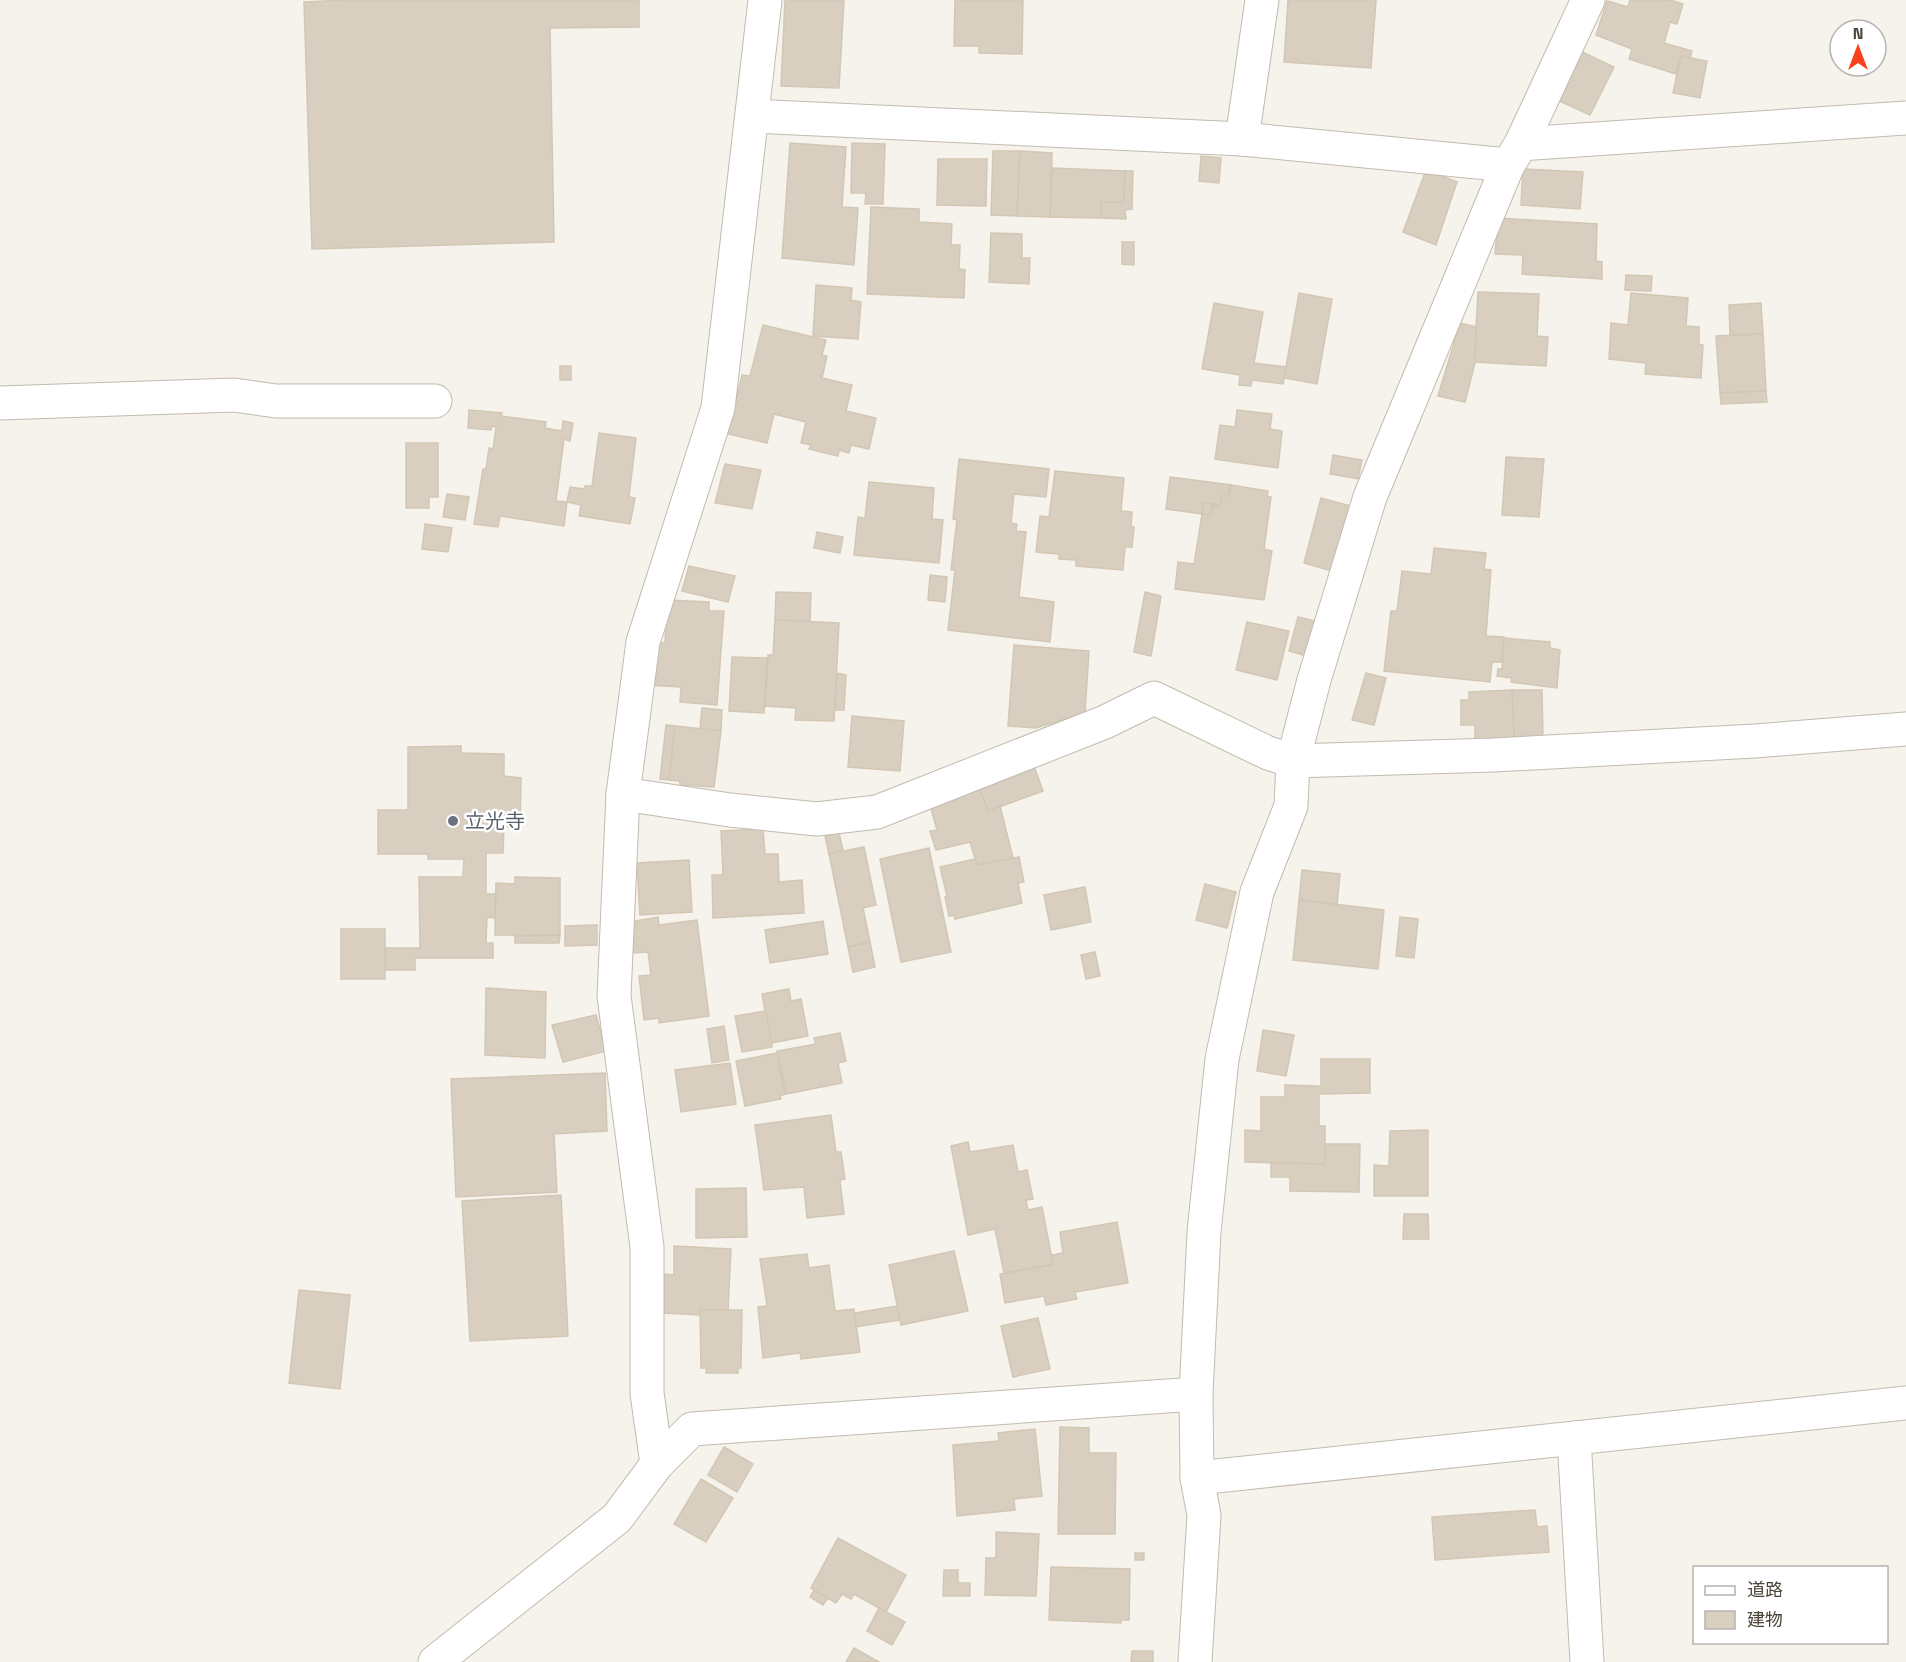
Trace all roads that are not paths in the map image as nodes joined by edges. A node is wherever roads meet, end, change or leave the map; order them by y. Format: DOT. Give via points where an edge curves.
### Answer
graph roads {
  1 [pos="765,0"];
  2 [pos="1262,0"];
  3 [pos="1588,0"];
  4 [pos="753,116"];
  5 [pos="1906,118"];
  6 [pos="1242,139"];
  7 [pos="1514,155"];
  8 [pos="435,401"];
  9 [pos="0,403"];
  10 [pos="1906,729"];
  11 [pos="1293,761"];
  12 [pos="623,794"];
  13 [pos="1196,1394"];
  14 [pos="1906,1403"];
  15 [pos="1574,1438"];
  16 [pos="657,1464"];
  17 [pos="1197,1478"];
  18 [pos="435,1662"];
  19 [pos="1195,1662"];
  20 [pos="1587,1662"];
  1 -- 4 [label="street"];
  2 -- 6 [label="street"];
  3 -- 7 [label="street"];
  4 -- 6 [label="street"];
  4 -- 12 [label="street" via="718,408 644,642"];
  5 -- 7 [label="street"];
  6 -- 7 [label="street"];
  7 -- 11 [label="street" via="1370,497"];
  8 -- 9 [label="street" via="276,401 234,395"];
  10 -- 11 [label="street" via="1494,755"];
  11 -- 12 [label="street" via="1268,753 1154,698 1105,722 877,812 817,819"];
  11 -- 13 [label="street" via="1291,806 1257,892 1222,1059 1204,1232"];
  12 -- 16 [label="street" via="614,996 647,1246 647,1393"];
  13 -- 16 [label="street" via="692,1429"];
  13 -- 17 [label="street"];
  14 -- 15 [label="street"];
  15 -- 17 [label="street"];
  15 -- 20 [label="street"];
  16 -- 18 [label="street" via="617,1518"];
  17 -- 19 [label="street" via="1204,1515"];
}
